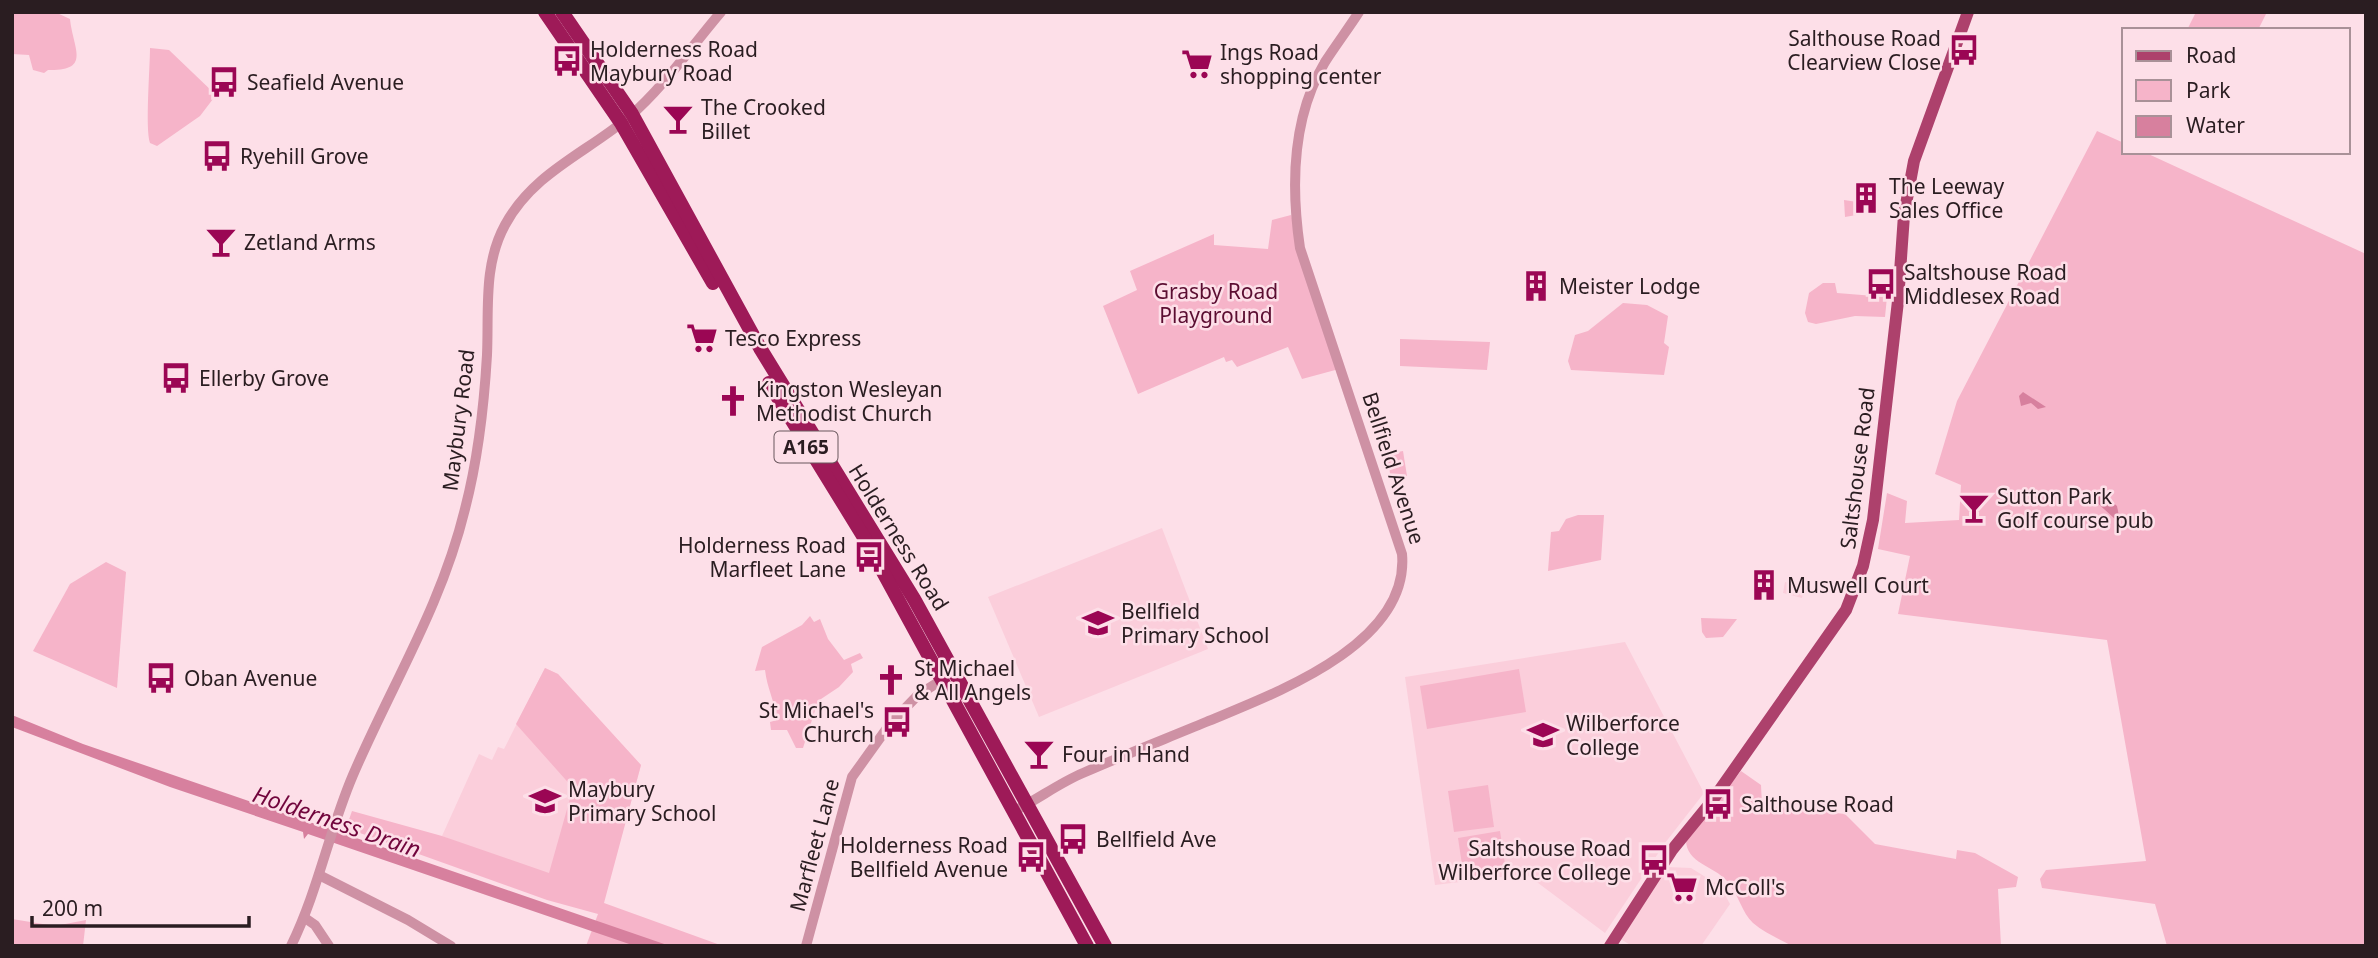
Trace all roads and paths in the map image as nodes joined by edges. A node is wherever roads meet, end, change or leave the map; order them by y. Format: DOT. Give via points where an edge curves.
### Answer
graph roads {
  1 [pos="545,12"];
  2 [pos="562,12"];
  3 [pos="721,12"];
  4 [pos="1359,12"];
  5 [pos="1968,12"];
  6 [pos="626,119"];
  7 [pos="949,676"];
  8 [pos="1028,802"];
  9 [pos="1014,811"];
  10 [pos="319,875"];
  11 [pos="304,918"];
  12 [pos="291,946"];
  13 [pos="330,946"];
  14 [pos="451,946"];
  15 [pos="806,946"];
  16 [pos="1087,946"];
  17 [pos="1105,946"];
  18 [pos="1610,946"];
  1 -- 6 [label="highway, Holderness Road / A165"];
  2 -- 6 [label="highway, Holderness Road / A165"];
  3 -- 6 [label="street, Maybury Road"];
  4 -- 8 [label="street, Bellfield Avenue" via="1324,64 1314,89 1297,148 1293,190 1300,248 1402,554 1399,590 1386,613 1340,656 1305,680 1082,773"];
  5 -- 18 [label="main road, Saltshouse Road" via="1914,160 1904,215 1873,520 1846,611 1672,850"];
  6 -- 7 [label="highway, Holderness Road / A165" via="790,422"];
  6 -- 10 [label="street, Maybury Road" via="536,184 506,222 497,242 491,264 477,454 465,509 430,615 354,771"];
  7 -- 8 [label="highway, Holderness Road / A165"];
  7 -- 9 [label="highway, Holderness Road / A165"];
  7 -- 15 [label="street, Marfleet Lane" via="918,695 890,724 852,777"];
  8 -- 9 [label="street, Bellfield Avenue"];
  8 -- 17 [label="highway, Holderness Road / A165"];
  9 -- 16 [label="highway, Holderness Road / A165"];
  10 -- 11 [label="street"];
  10 -- 14 [label="street"];
  11 -- 12 [label="street"];
  11 -- 13 [label="street"];
}
